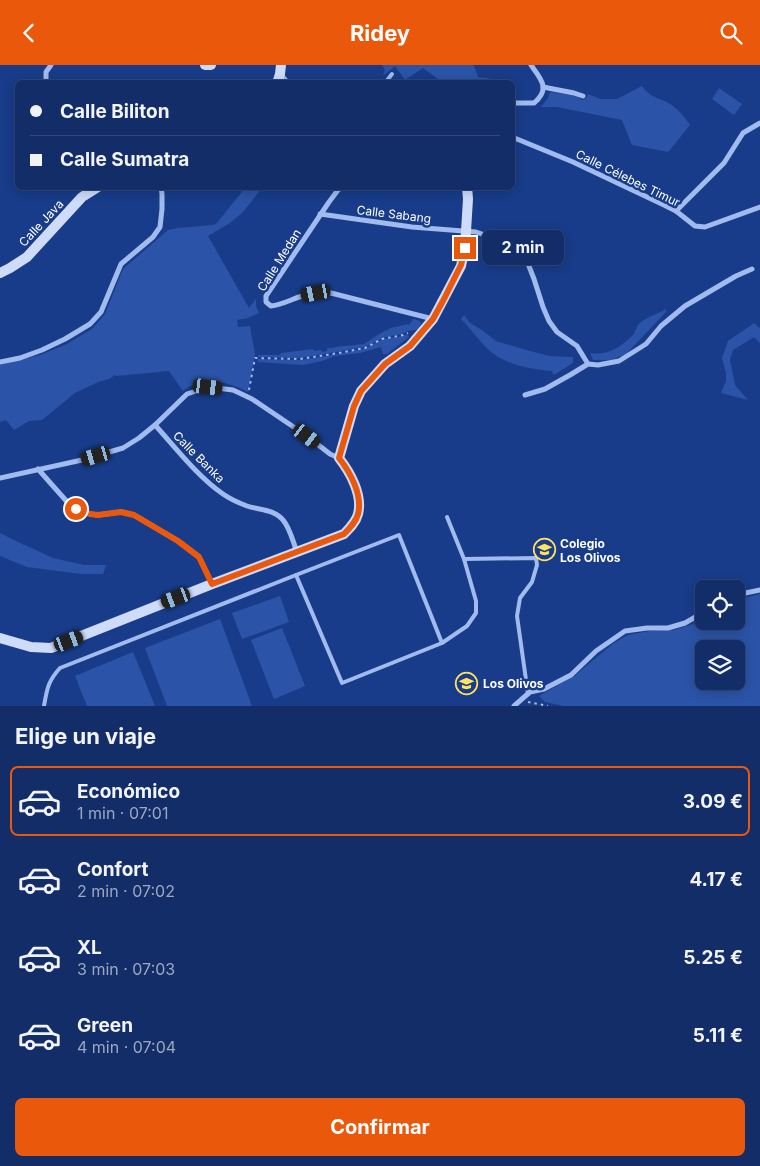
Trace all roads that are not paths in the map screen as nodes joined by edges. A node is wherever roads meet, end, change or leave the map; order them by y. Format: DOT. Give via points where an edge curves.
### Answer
graph roads {
  1 [pos="51,65"];
  2 [pos="205,65"];
  3 [pos="211,65"];
  4 [pos="531,65"];
  5 [pos="392,74"];
  6 [pos="46,80"];
  7 [pos="387,80"];
  8 [pos="543,87"];
  9 [pos="583,96"];
  10 [pos="515,103"];
  11 [pos="760,123"];
  12 [pos="515,138"];
  13 [pos="93,190"];
  14 [pos="161,190"];
  15 [pos="338,190"];
  16 [pos="467,190"];
  17 [pos="760,207"];
  18 [pos="676,211"];
  19 [pos="320,214"];
  20 [pos="466,231"];
  21 [pos="752,269"];
  22 [pos="0,273"];
  23 [pos="433,319"];
  24 [pos="0,361"];
  25 [pos="588,364"];
  26 [pos="525,395"];
  27 [pos="155,425"];
  28 [pos="339,458"];
  29 [pos="38,469"];
  30 [pos="0,478"];
  31 [pos="447,517"];
  32 [pos="297,551"];
  33 [pos="464,559"];
  34 [pos="296,575"];
  35 [pos="212,584"];
  36 [pos="760,590"];
  37 [pos="745,593"];
  38 [pos="695,617"];
  39 [pos="0,639"];
  40 [pos="442,643"];
  41 [pos="528,694"];
  42 [pos="44,706"];
  43 [pos="514,706"];
  1 -- 6 [label="street" via="46,72"];
  2 -- 3 [label="street"];
  4 -- 8 [label="street"];
  5 -- 7 [label="lane"];
  8 -- 9 [label="street"];
  8 -- 10 [label="street" via="534,103"];
  11 -- 18 [label="street" via="743,133 724,163"];
  12 -- 18 [label="street, Calle Célebes Timur"];
  13 -- 22 [label="street, Calle Java" via="82,197 27,257"];
  14 -- 24 [label="street" via="160,227 121,264 96,318 42,350"];
  15 -- 19 [label="street, Calle Medan"];
  16 -- 20 [label="street"];
  17 -- 18 [label="street, Calle Célebes Timur" via="705,227 695,226"];
  19 -- 20 [label="street, Calle Sabang"];
  19 -- 23 [label="street, Calle Medan" via="266,296 266,302 271,306 316,293 330,293"];
  20 -- 23 [label="street" via="461,265"];
  20 -- 25 [label="street, Calle Sabang" via="502,241 523,256 550,321 557,332 577,347"];
  21 -- 25 [label="street" via="685,306 646,344 619,361"];
  23 -- 28 [label="street" via="410,346 385,364 361,391"];
  25 -- 26 [label="street" via="545,389"];
  27 -- 28 [label="street" via="187,394 208,387 233,390"];
  27 -- 29 [label="street" via="123,448"];
  27 -- 32 [label="street, Calle Banka" via="223,494 274,513 283,521"];
  28 -- 32 [label="street" via="356,486 358,514 344,534"];
  29 -- 30 [label="street"];
  29 -- 35 [label="street" via="76,509 98,515 121,512 134,515 178,541 199,557"];
  31 -- 33 [label="lane"];
  32 -- 35 [label="street"];
  33 -- 40 [label="lane" via="476,601 476,613 467,627"];
  33 -- 41 [label="lane" via="536,558 532,582 520,598 516,616"];
  34 -- 40 [label="lane" via="342,683"];
  34 -- 40 [label="lane" via="400,535"];
  34 -- 42 [label="lane" via="60,668 47,688"];
  35 -- 39 [label="street" via="51,648"];
  36 -- 37 [label="street"];
  38 -- 41 [label="street" via="668,627 624,631 571,675"];
  41 -- 43 [label="street"];
}
